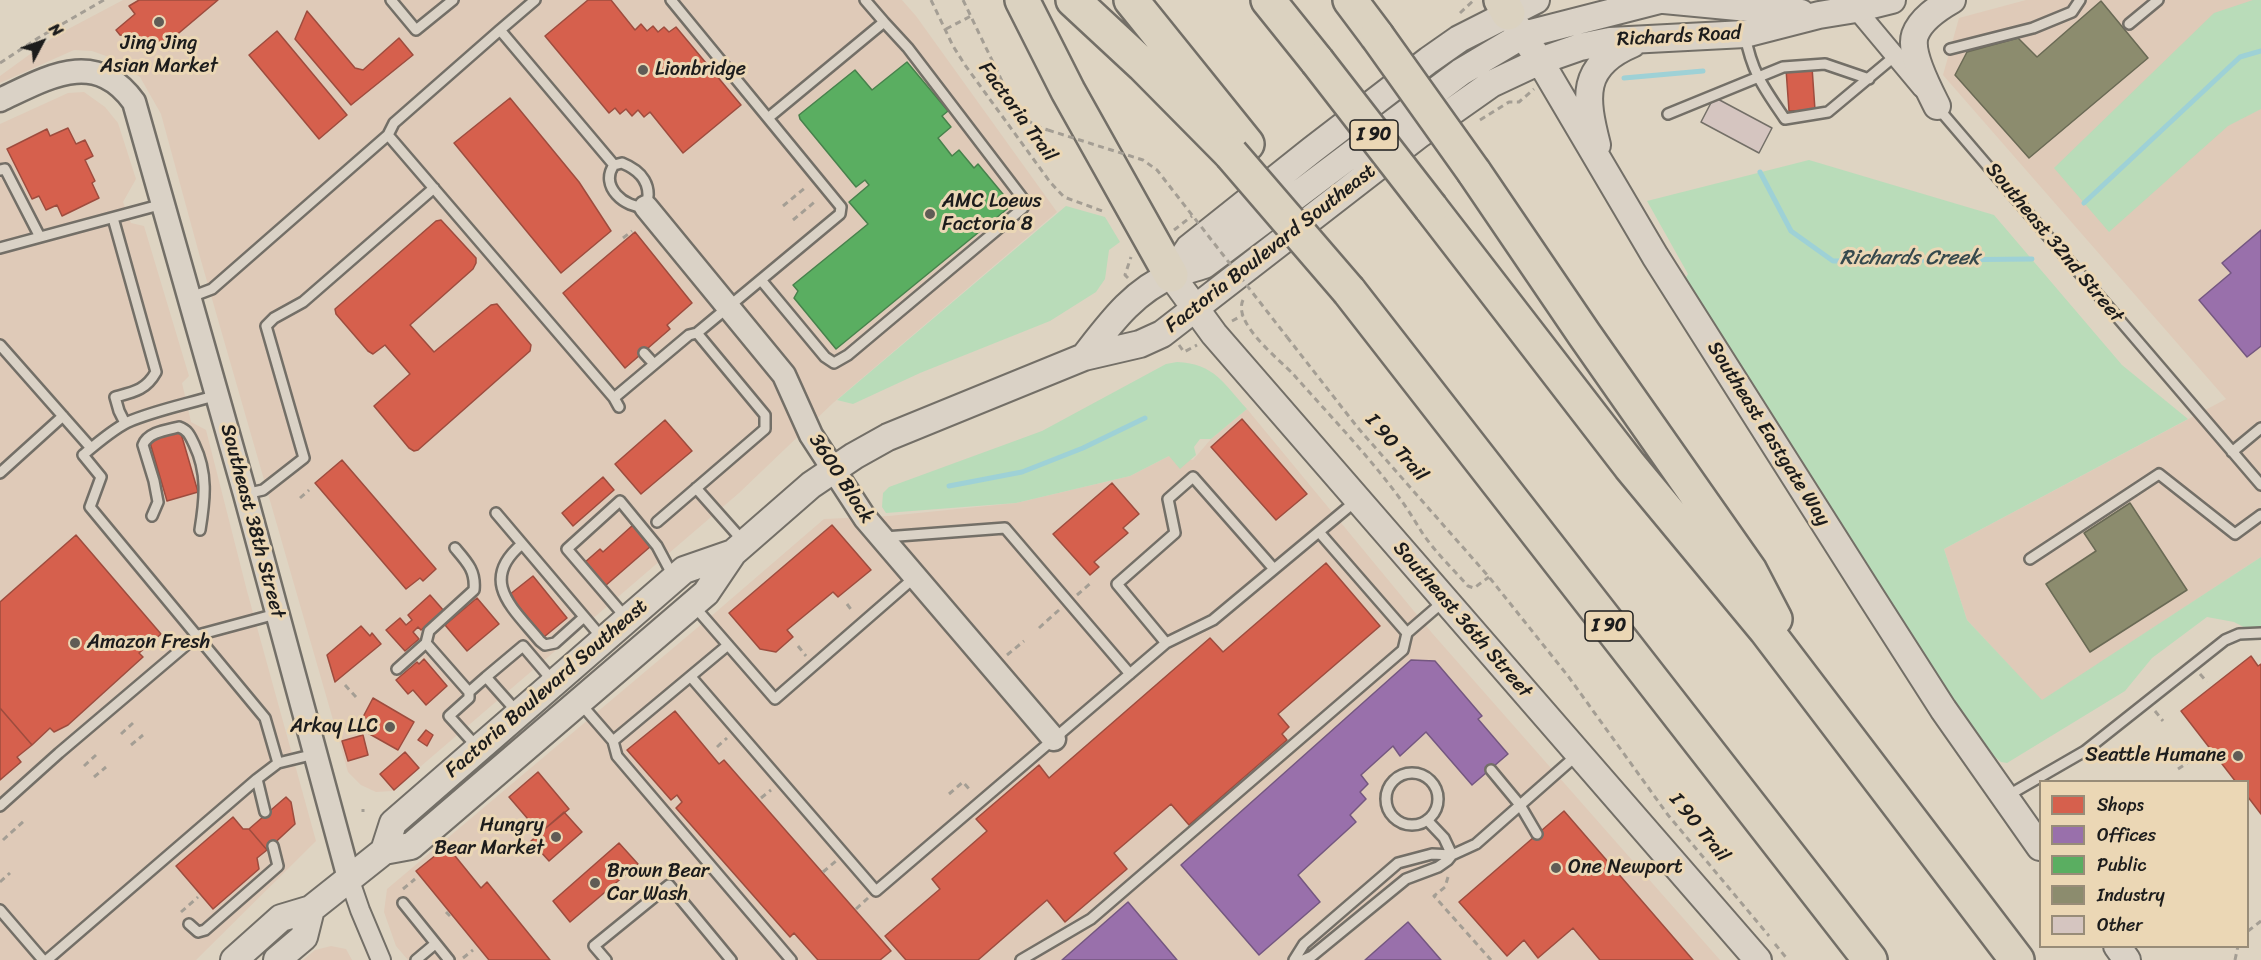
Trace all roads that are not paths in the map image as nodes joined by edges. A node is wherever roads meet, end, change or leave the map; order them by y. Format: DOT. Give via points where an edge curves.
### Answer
graph roads {
  1 [pos="391,0"];
  2 [pos="453,0"];
  3 [pos="535,0"];
  4 [pos="671,0"];
  5 [pos="865,0"];
  6 [pos="1022,0"];
  7 [pos="1073,0"];
  8 [pos="1131,0"];
  9 [pos="1269,0"];
  10 [pos="1350,0"];
  11 [pos="1662,0"];
  12 [pos="1892,0"];
  13 [pos="1952,0"];
  14 [pos="2080,0"];
  15 [pos="2158,0"];
  16 [pos="1851,5"];
  17 [pos="1517,12"];
  18 [pos="1746,17"];
  19 [pos="884,22"];
  20 [pos="2129,24"];
  21 [pos="500,30"];
  22 [pos="1648,40"];
  23 [pos="1950,49"];
  24 [pos="1895,56"];
  25 [pos="1540,61"];
  26 [pos="1756,76"];
  27 [pos="1869,79"];
  28 [pos="0,100"];
  29 [pos="1937,106"];
  30 [pos="1668,114"];
  31 [pos="768,118"];
  32 [pos="388,135"];
  33 [pos="1239,149"];
  34 [pos="614,165"];
  35 [pos="0,170"];
  36 [pos="1604,172"];
  37 [pos="434,188"];
  38 [pos="163,204"];
  39 [pos="646,207"];
  40 [pos="113,218"];
  41 [pos="40,237"];
  42 [pos="0,248"];
  43 [pos="1171,275"];
  44 [pos="761,280"];
  45 [pos="190,297"];
  46 [pos="729,306"];
  47 [pos="1195,308"];
  48 [pos="697,333"];
  49 [pos="0,345"];
  50 [pos="644,353"];
  51 [pos="1084,357"];
  52 [pos="654,364"];
  53 [pos="217,395"];
  54 [pos="63,416"];
  55 [pos="125,423"];
  56 [pos="2261,428"];
  57 [pos="91,448"];
  58 [pos="2232,452"];
  59 [pos="832,469"];
  60 [pos="0,473"];
  61 [pos="2261,485"];
  62 [pos="696,488"];
  63 [pos="245,495"];
  64 [pos="1357,500"];
  65 [pos="496,513"];
  66 [pos="2261,515"];
  67 [pos="152,516"];
  68 [pos="657,522"];
  69 [pos="200,530"];
  70 [pos="1319,532"];
  71 [pos="881,538"];
  72 [pos="522,544"];
  73 [pos="455,548"];
  74 [pos="739,548"];
  75 [pos="2030,559"];
  76 [pos="1274,569"];
  77 [pos="915,577"];
  78 [pos="674,578"];
  79 [pos="1445,600"];
  80 [pos="693,604"];
  81 [pos="276,614"];
  82 [pos="584,617"];
  83 [pos="627,619"];
  84 [pos="1407,633"];
  85 [pos="2261,633"];
  86 [pos="198,635"];
  87 [pos="603,639"];
  88 [pos="426,643"];
  89 [pos="1166,643"];
  90 [pos="728,645"];
  91 [pos="397,669"];
  92 [pos="1130,674"];
  93 [pos="486,677"];
  94 [pos="691,678"];
  95 [pos="554,682"];
  96 [pos="1810,688"];
  97 [pos="469,692"];
  98 [pos="579,702"];
  99 [pos="518,714"];
  100 [pos="1054,739"];
  101 [pos="613,741"];
  102 [pos="478,748"];
  103 [pos="315,754"];
  104 [pos="1579,754"];
  105 [pos="278,763"];
  106 [pos="1491,770"];
  107 [pos="257,779"];
  108 [pos="2005,797"];
  109 [pos="1520,805"];
  110 [pos="0,806"];
  111 [pos="265,812"];
  112 [pos="1427,820"];
  113 [pos="1537,834"];
  114 [pos="273,846"];
  115 [pos="2039,846"];
  116 [pos="384,851"];
  117 [pos="1452,855"];
  118 [pos="349,878"];
  119 [pos="403,903"];
  120 [pos="311,909"];
  121 [pos="0,910"];
  122 [pos="189,924"];
  123 [pos="435,944"];
  124 [pos="45,960"];
  125 [pos="234,960"];
  126 [pos="277,960"];
  127 [pos="381,960"];
  128 [pos="416,960"];
  129 [pos="449,960"];
  130 [pos="606,960"];
  131 [pos="731,960"];
  132 [pos="791,960"];
  133 [pos="1021,960"];
  134 [pos="1294,960"];
  135 [pos="1303,960"];
  136 [pos="1758,960"];
  137 [pos="1870,960"];
  138 [pos="2017,960"];
  1 -- 2 [label="lane" via="416,30"];
  3 -- 21 [label="lane"];
  4 -- 31 [label="lane"];
  5 -- 19 [label="lane"];
  6 -- 43 [label="highway"];
  7 -- 33 [label="highway"];
  8 -- 33 [label="highway"];
  9 -- 96 [label="highway, I 90, bridge" via="1630,466"];
  10 -- 96 [label="highway, bridge" via="1750,571"];
  11 -- 17 [label="main road, Richards Road"];
  11 -- 18 [label="main road, Richards Road"];
  12 -- 16 [label="main road, Richards Road"];
  13 -- 29 [label="main road" via="1933,11 1915,35 1918,62"];
  14 -- 23 [label="lane" via="2072,12 2033,28"];
  15 -- 20 [label="lane"];
  16 -- 18 [label="main road, Richards Road" via="1819,15"];
  16 -- 24 [label="street, Southeast 32nd Street"];
  17 -- 25 [label="main road, Southeast Eastgate Way"];
  17 -- 43 [label="main road, Factoria Boulevard Southeast" via="1459,39 1429,60 1189,248"];
  18 -- 22 [label="main road, Richards Road"];
  18 -- 26 [label="lane" via="1748,53"];
  19 -- 31 [label="lane"];
  19 -- 44 [label="lane" via="1024,200 1023,208 834,363"];
  21 -- 32 [label="lane" via="394,123"];
  21 -- 34 [label="lane"];
  22 -- 25 [label="main road, Richards Road" via="1610,41"];
  22 -- 36 [label="main road" via="1607,57 1594,75 1589,104"];
  24 -- 27 [label="lane"];
  24 -- 29 [label="street, Southeast 32nd Street"];
  25 -- 36 [label="main road, Southeast Eastgate Way"];
  25 -- 47 [label="main road, Factoria Boulevard Southeast" via="1491,84 1420,134"];
  26 -- 27 [label="lane" via="1783,67 1825,64"];
  26 -- 27 [label="lane" via="1785,119 1828,112"];
  26 -- 30 [label="lane"];
  28 -- 38 [label="street, Southeast 38th Street" via="75,71 96,72 119,86 134,102"];
  29 -- 58 [label="lane, Southeast 32nd Street"];
  31 -- 44 [label="lane" via="841,207 840,214"];
  32 -- 37 [label="lane"];
  32 -- 45 [label="lane" via="212,289"];
  33 -- 137 [label="highway, I 90, bridge"];
  34 -- 39 [label="lane" via="622,163 639,172 649,188"];
  34 -- 39 [label="lane" via="609,182 615,192 629,205"];
  35 -- 41 [label="lane" via="5,169"];
  36 -- 108 [label="main road, Southeast Eastgate Way" via="1876,605"];
  37 -- 52 [label="lane" via="616,403"];
  37 -- 63 [label="lane" via="303,302 266,326 304,458 262,490"];
  38 -- 40 [label="lane"];
  38 -- 45 [label="street, Southeast 38th Street"];
  39 -- 46 [label="street, 3600 Block"];
  40 -- 41 [label="lane"];
  40 -- 55 [label="lane" via="156,372 141,391 115,397"];
  41 -- 42 [label="lane"];
  43 -- 47 [label="main road, Southeast 36th Street"];
  43 -- 51 [label="main road, Factoria Boulevard Southeast" via="1139,294"];
  44 -- 46 [label="lane"];
  45 -- 53 [label="street, Southeast 38th Street"];
  46 -- 48 [label="lane"];
  46 -- 59 [label="street, 3600 Block" via="784,375 811,435"];
  47 -- 51 [label="main road, Factoria Boulevard Southeast" via="1162,334 1140,344"];
  47 -- 64 [label="main road, Southeast 36th Street"];
  48 -- 52 [label="lane" via="688,335"];
  48 -- 62 [label="lane" via="765,415 765,429"];
  49 -- 54 [label="lane"];
  50 -- 52 [label="lane"];
  51 -- 59 [label="main road, Factoria Boulevard Southeast" via="888,437"];
  53 -- 55 [label="lane"];
  53 -- 63 [label="street, Southeast 38th Street"];
  54 -- 57 [label="lane"];
  54 -- 60 [label="lane"];
  55 -- 57 [label="lane"];
  56 -- 58 [label="lane"];
  57 -- 86 [label="lane" via="83,455 101,477 90,507"];
  58 -- 61 [label="lane, Southeast 32nd Street"];
  59 -- 71 [label="street, 3600 Block"];
  59 -- 74 [label="main road, Factoria Boulevard Southeast"];
  62 -- 68 [label="lane"];
  62 -- 74 [label="lane"];
  63 -- 81 [label="street, Southeast 38th Street"];
  64 -- 70 [label="lane"];
  64 -- 79 [label="main road, Southeast 36th Street"];
  65 -- 72 [label="lane"];
  66 -- 75 [label="lane" via="2235,534 2159,474"];
  67 -- 69 [label="lane" via="158,502 143,445 150,436 179,427 189,433 204,472 206,496"];
  70 -- 76 [label="lane"];
  70 -- 84 [label="lane"];
  71 -- 77 [label="street, 3600 Block"];
  71 -- 92 [label="lane" via="1005,528"];
  72 -- 82 [label="lane"];
  72 -- 82 [label="lane" via="504,564 500,583 506,599 540,641 545,645 555,643"];
  73 -- 88 [label="lane" via="474,574 474,590 429,631"];
  74 -- 78 [label="main road, Factoria Boulevard Southeast" via="684,570"];
  74 -- 80 [label="main road, Factoria Boulevard Southeast" via="706,593"];
  76 -- 89 [label="lane" via="1213,620"];
  76 -- 89 [label="lane" via="1193,477 1168,499 1175,533 1117,584"];
  77 -- 90 [label="lane" via="775,699"];
  77 -- 100 [label="street, 3600 Block"];
  78 -- 83 [label="main road, Factoria Boulevard Southeast"];
  78 -- 83 [label="lane" via="657,546 620,501 567,549"];
  79 -- 84 [label="lane"];
  79 -- 104 [label="main road, Southeast 36th Street"];
  80 -- 90 [label="lane"];
  80 -- 98 [label="main road, Factoria Boulevard Southeast"];
  81 -- 86 [label="lane"];
  81 -- 103 [label="street, Southeast 38th Street"];
  82 -- 87 [label="lane"];
  83 -- 87 [label="main road, Factoria Boulevard Southeast"];
  84 -- 133 [label="lane" via="1403,650 1091,920"];
  85 -- 108 [label="lane" via="2239,634 2225,640 2085,751"];
  86 -- 105 [label="lane" via="265,718"];
  86 -- 110 [label="lane"];
  87 -- 95 [label="main road, Factoria Boulevard Southeast"];
  88 -- 91 [label="lane"];
  88 -- 97 [label="lane"];
  89 -- 92 [label="lane"];
  90 -- 94 [label="lane"];
  92 -- 100 [label="lane"];
  93 -- 95 [label="lane" via="523,646"];
  93 -- 97 [label="lane"];
  93 -- 99 [label="lane"];
  94 -- 100 [label="lane" via="876,891"];
  94 -- 101 [label="lane"];
  95 -- 99 [label="main road, Factoria Boulevard Southeast"];
  96 -- 138 [label="highway, I 90"];
  97 -- 102 [label="lane" via="469,698 449,716"];
  98 -- 101 [label="lane"];
  98 -- 116 [label="main road, Factoria Boulevard Southeast" via="555,730 411,846"];
  99 -- 102 [label="main road, Factoria Boulevard Southeast"];
  101 -- 132 [label="lane" via="617,756"];
  102 -- 116 [label="main road, Factoria Boulevard Southeast" via="393,823"];
  103 -- 105 [label="lane"];
  103 -- 118 [label="street, Southeast 38th Street"];
  104 -- 109 [label="lane"];
  104 -- 136 [label="main road, Southeast 36th Street"];
  105 -- 107 [label="lane"];
  106 -- 109 [label="lane"];
  107 -- 111 [label="lane"];
  107 -- 124 [label="lane"];
  108 -- 115 [label="main road, Southeast Eastgate Way"];
  109 -- 113 [label="lane"];
  109 -- 117 [label="lane" via="1476,844"];
  112 -- 112 [label="lane" via="1438,797 1431,781 1416,773 1399,776 1388,789 1386,805 1390,813 1412,825"];
  112 -- 117 [label="lane" via="1444,838"];
  114 -- 122 [label="lane" via="278,866 205,930 198,932"];
  116 -- 118 [label="main road, Factoria Boulevard Southeast"];
  117 -- 134 [label="lane" via="1432,854 1398,863 1304,944"];
  117 -- 135 [label="lane" via="1438,867 1406,879"];
  118 -- 120 [label="main road, Factoria Boulevard Southeast"];
  118 -- 127 [label="street, Southeast 38th Street"];
  119 -- 123 [label="lane"];
  120 -- 125 [label="main road, Factoria Boulevard Southeast" via="281,918"];
  120 -- 126 [label="main road" via="304,937"];
  121 -- 124 [label="lane"];
  123 -- 128 [label="lane"];
  123 -- 129 [label="lane"];
  130 -- 131 [label="lane" via="594,946 669,885"];
}
